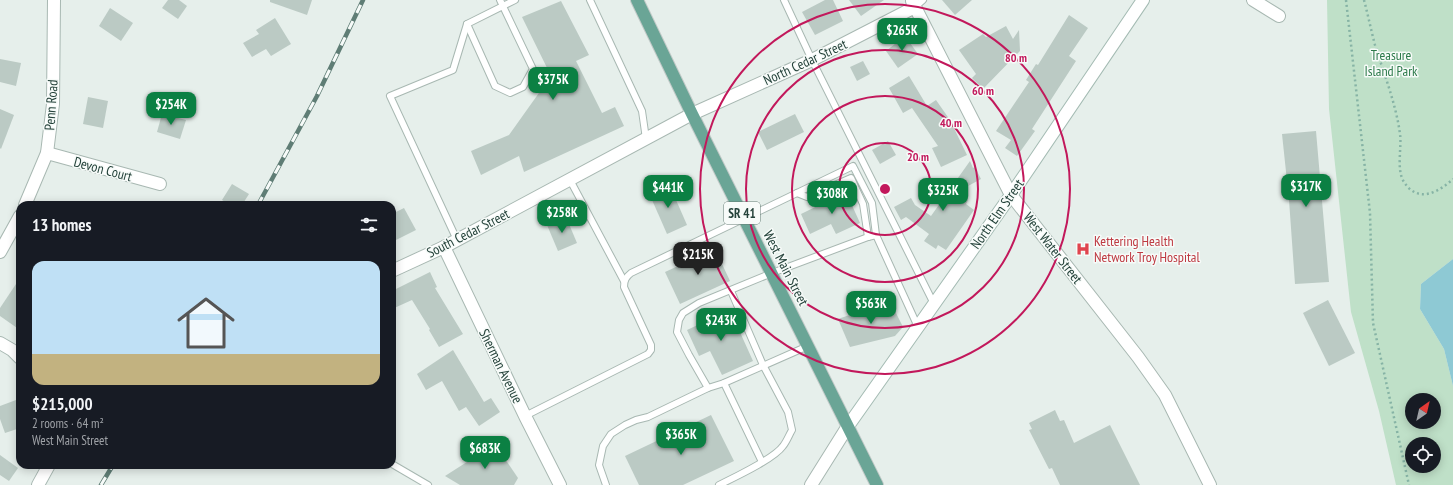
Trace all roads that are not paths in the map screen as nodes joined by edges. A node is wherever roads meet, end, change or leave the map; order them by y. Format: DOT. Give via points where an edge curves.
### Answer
graph roads {
  1 [pos="54,0"];
  2 [pos="515,0"];
  3 [pos="590,0"];
  4 [pos="637,0"];
  5 [pos="784,0"];
  6 [pos="1142,0"];
  7 [pos="1254,0"];
  8 [pos="917,2"];
  9 [pos="502,3"];
  10 [pos="1279,16"];
  11 [pos="467,24"];
  12 [pos="812,60"];
  13 [pos="692,114"];
  14 [pos="646,139"];
  15 [pos="47,153"];
  16 [pos="570,180"];
  17 [pos="160,184"];
  18 [pos="797,192"];
  19 [pos="1011,195"];
  20 [pos="27,201"];
  21 [pos="744,218"];
  22 [pos="16,223"];
  23 [pos="876,235"];
  24 [pos="868,237"];
  25 [pos="457,240"];
  26 [pos="444,247"];
  27 [pos="0,252"];
  28 [pos="396,270"];
  29 [pos="772,273"];
  30 [pos="624,281"];
  31 [pos="731,291"];
  32 [pos="934,304"];
  33 [pos="918,327"];
  34 [pos="0,343"];
  35 [pos="808,346"];
  36 [pos="16,354"];
  37 [pos="764,366"];
  38 [pos="724,383"];
  39 [pos="708,388"];
  40 [pos="525,416"];
  41 [pos="848,426"];
  42 [pos="762,462"];
  43 [pos="396,466"];
  44 [pos="47,469"];
  45 [pos="560,484"];
  46 [pos="38,485"];
  47 [pos="428,485"];
  48 [pos="606,485"];
  49 [pos="719,485"];
  50 [pos="811,485"];
  51 [pos="877,485"];
  52 [pos="1210,485"];
  1 -- 15 [label="street, Penn Road" via="53,104"];
  2 -- 9 [label="lane"];
  3 -- 14 [label="lane" via="642,111"];
  4 -- 13 [label="main road, West Main Street / SR 41"];
  5 -- 12 [label="lane"];
  6 -- 19 [label="street, North Elm Street"];
  7 -- 10 [label="street"];
  8 -- 12 [label="street, North Cedar Street"];
  8 -- 19 [label="street, West Water Street"];
  9 -- 11 [label="lane"];
  9 -- 11 [label="lane" via="533,69 524,87 510,93 495,86"];
  11 -- 25 [label="lane" via="453,70 390,96"];
  12 -- 13 [label="street, North Cedar Street"];
  12 -- 32 [label="lane"];
  13 -- 14 [label="street, South Cedar Street"];
  13 -- 21 [label="main road, West Main Street / SR 41"];
  14 -- 16 [label="street, South Cedar Street"];
  15 -- 17 [label="street, Devon Court"];
  15 -- 20 [label="street, Penn Road"];
  16 -- 25 [label="street, South Cedar Street"];
  16 -- 30 [label="lane"];
  18 -- 21 [label="lane"];
  18 -- 23 [label="lane" via="853,166 872,204"];
  18 -- 24 [label="lane" via="807,197 851,178 863,204"];
  19 -- 32 [label="street, North Elm Street"];
  19 -- 52 [label="street, West Water Street" via="1165,395"];
  21 -- 29 [label="main road, West Main Street / SR 41"];
  21 -- 30 [label="lane" via="631,273"];
  22 -- 27 [label="street"];
  23 -- 24 [label="lane"];
  23 -- 33 [label="lane"];
  24 -- 29 [label="lane"];
  25 -- 26 [label="street, South Cedar Street"];
  26 -- 28 [label="street, South Cedar Street"];
  26 -- 40 [label="street, Sherman Avenue"];
  29 -- 31 [label="lane"];
  29 -- 35 [label="main road, West Main Street / SR 41"];
  30 -- 40 [label="lane" via="627,295 651,350 648,354"];
  31 -- 37 [label="lane"];
  31 -- 39 [label="lane" via="699,303 683,313 679,320 677,332"];
  32 -- 33 [label="street, North Elm Street"];
  33 -- 41 [label="street, North Elm Street"];
  34 -- 36 [label="street"];
  35 -- 37 [label="lane"];
  35 -- 41 [label="main road, West Main Street / SR 41"];
  37 -- 38 [label="lane"];
  37 -- 42 [label="lane" via="788,412 792,430 783,447"];
  38 -- 39 [label="lane"];
  38 -- 42 [label="lane"];
  39 -- 48 [label="lane" via="648,417 625,425 611,434 603,446 598,465"];
  40 -- 45 [label="street, Sherman Avenue"];
  41 -- 50 [label="street, North Elm Street"];
  41 -- 51 [label="main road, West Main Street"];
  42 -- 49 [label="lane"];
  43 -- 47 [label="lane"];
  44 -- 46 [label="street"];
}
